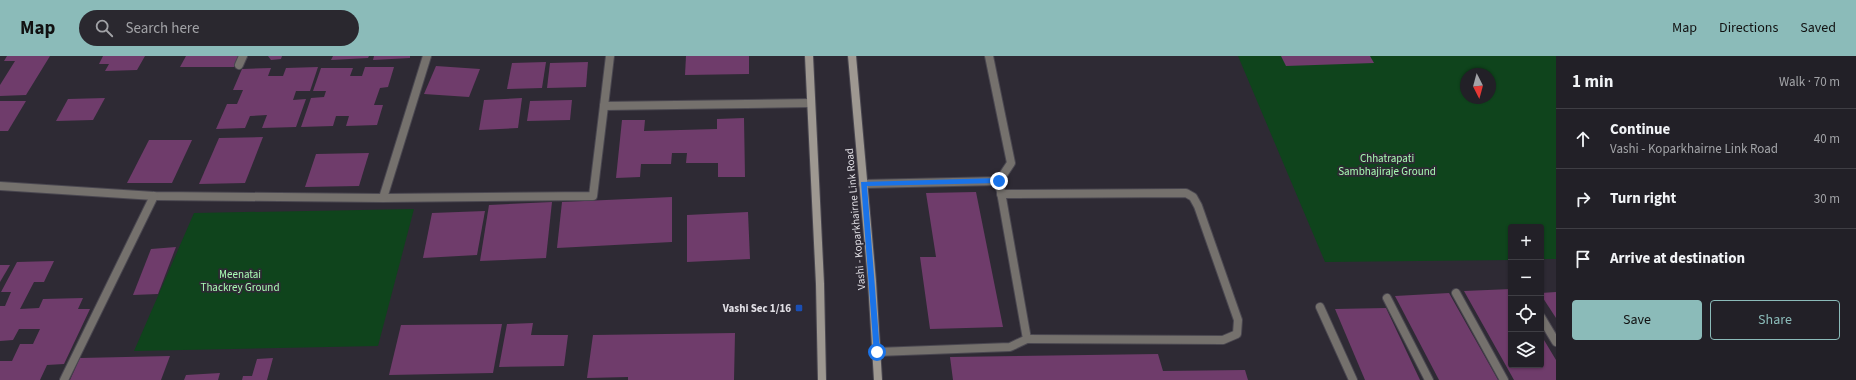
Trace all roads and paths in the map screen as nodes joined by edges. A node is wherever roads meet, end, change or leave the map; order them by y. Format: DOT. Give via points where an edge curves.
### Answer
graph roads {
  1 [pos="243,56"];
  2 [pos="427,56"];
  3 [pos="610,56"];
  4 [pos="809,56"];
  5 [pos="852,56"];
  6 [pos="989,56"];
  7 [pos="239,65"];
  8 [pos="811,102"];
  9 [pos="604,106"];
  10 [pos="999,181"];
  11 [pos="863,184"];
  12 [pos="0,186"];
  13 [pos="1001,194"];
  14 [pos="154,196"];
  15 [pos="383,198"];
  16 [pos="1456,292"];
  17 [pos="1387,298"];
  18 [pos="1320,307"];
  19 [pos="1544,322"];
  20 [pos="1027,339"];
  21 [pos="1556,342"];
  22 [pos="877,352"];
  23 [pos="64,380"];
  24 [pos="822,380"];
  25 [pos="878,380"];
  26 [pos="1353,380"];
  27 [pos="1429,380"];
  28 [pos="1504,380"];
  1 -- 7 [label="street"];
  2 -- 15 [label="street"];
  3 -- 9 [label="street"];
  4 -- 8 [label="main road"];
  5 -- 11 [label="main road, Vashi - Koparkhairne Link Road"];
  6 -- 10 [label="street" via="1011,162"];
  8 -- 9 [label="street"];
  8 -- 24 [label="main road" via="823,345"];
  9 -- 15 [label="street" via="593,196"];
  10 -- 11 [label="street"];
  10 -- 13 [label="street"];
  11 -- 22 [label="main road, Vashi - Koparkhairne Link Road"];
  12 -- 14 [label="street"];
  13 -- 20 [label="street"];
  13 -- 20 [label="street" via="1186,193 1193,197 1198,206 1238,320 1237,334 1223,340"];
  14 -- 15 [label="street"];
  14 -- 23 [label="street"];
  16 -- 28 [label="street"];
  17 -- 27 [label="street"];
  18 -- 26 [label="street"];
  19 -- 21 [label="street"];
  20 -- 22 [label="street" via="1010,347"];
  22 -- 25 [label="main road, Vashi - Koparkhairne Link Road"];
}
